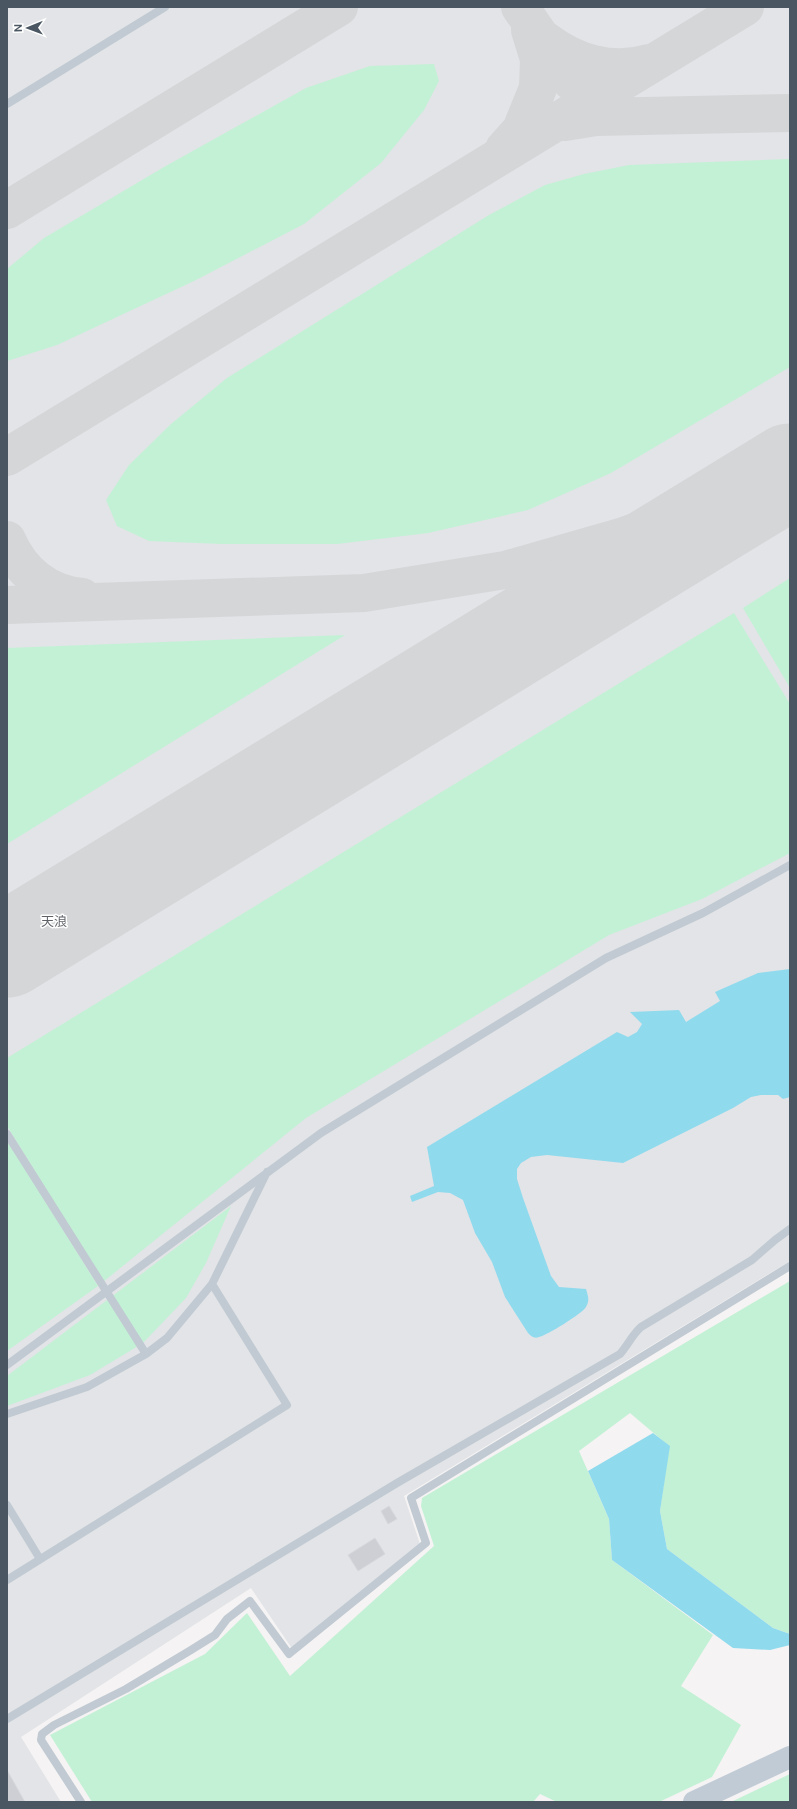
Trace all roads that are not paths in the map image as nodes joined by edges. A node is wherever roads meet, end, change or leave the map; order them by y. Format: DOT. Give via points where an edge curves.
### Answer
graph roads {
  1 [pos="165,7"];
  2 [pos="7,104"];
  3 [pos="790,865"];
  4 [pos="7,1134"];
  5 [pos="268,1171"];
  6 [pos="790,1229"];
  7 [pos="790,1266"];
  8 [pos="212,1284"];
  9 [pos="106,1291"];
  10 [pos="146,1354"];
  11 [pos="7,1365"];
  12 [pos="7,1414"];
  13 [pos="7,1505"];
  14 [pos="40,1559"];
  15 [pos="7,1580"];
  16 [pos="7,1719"];
  17 [pos="790,1757"];
  18 [pos="81,1802"];
  19 [pos="694,1802"];
  1 -- 2 [label="lane"];
  3 -- 5 [label="lane" via="703,913 606,958 321,1133"];
  4 -- 9 [label="lane"];
  5 -- 8 [label="lane"];
  5 -- 9 [label="lane"];
  6 -- 16 [label="lane" via="752,1260 641,1327 633,1334 627,1347 620,1354 397,1483"];
  7 -- 18 [label="lane" via="411,1498 426,1543 289,1654 250,1601 227,1620 215,1635 126,1689 54,1725 42,1734 41,1740"];
  8 -- 10 [label="lane" via="167,1338"];
  8 -- 14 [label="lane" via="287,1405"];
  9 -- 10 [label="lane"];
  9 -- 11 [label="lane"];
  10 -- 12 [label="lane" via="87,1386"];
  13 -- 14 [label="lane"];
  14 -- 15 [label="lane"];
  17 -- 19 [label="street"];
}
